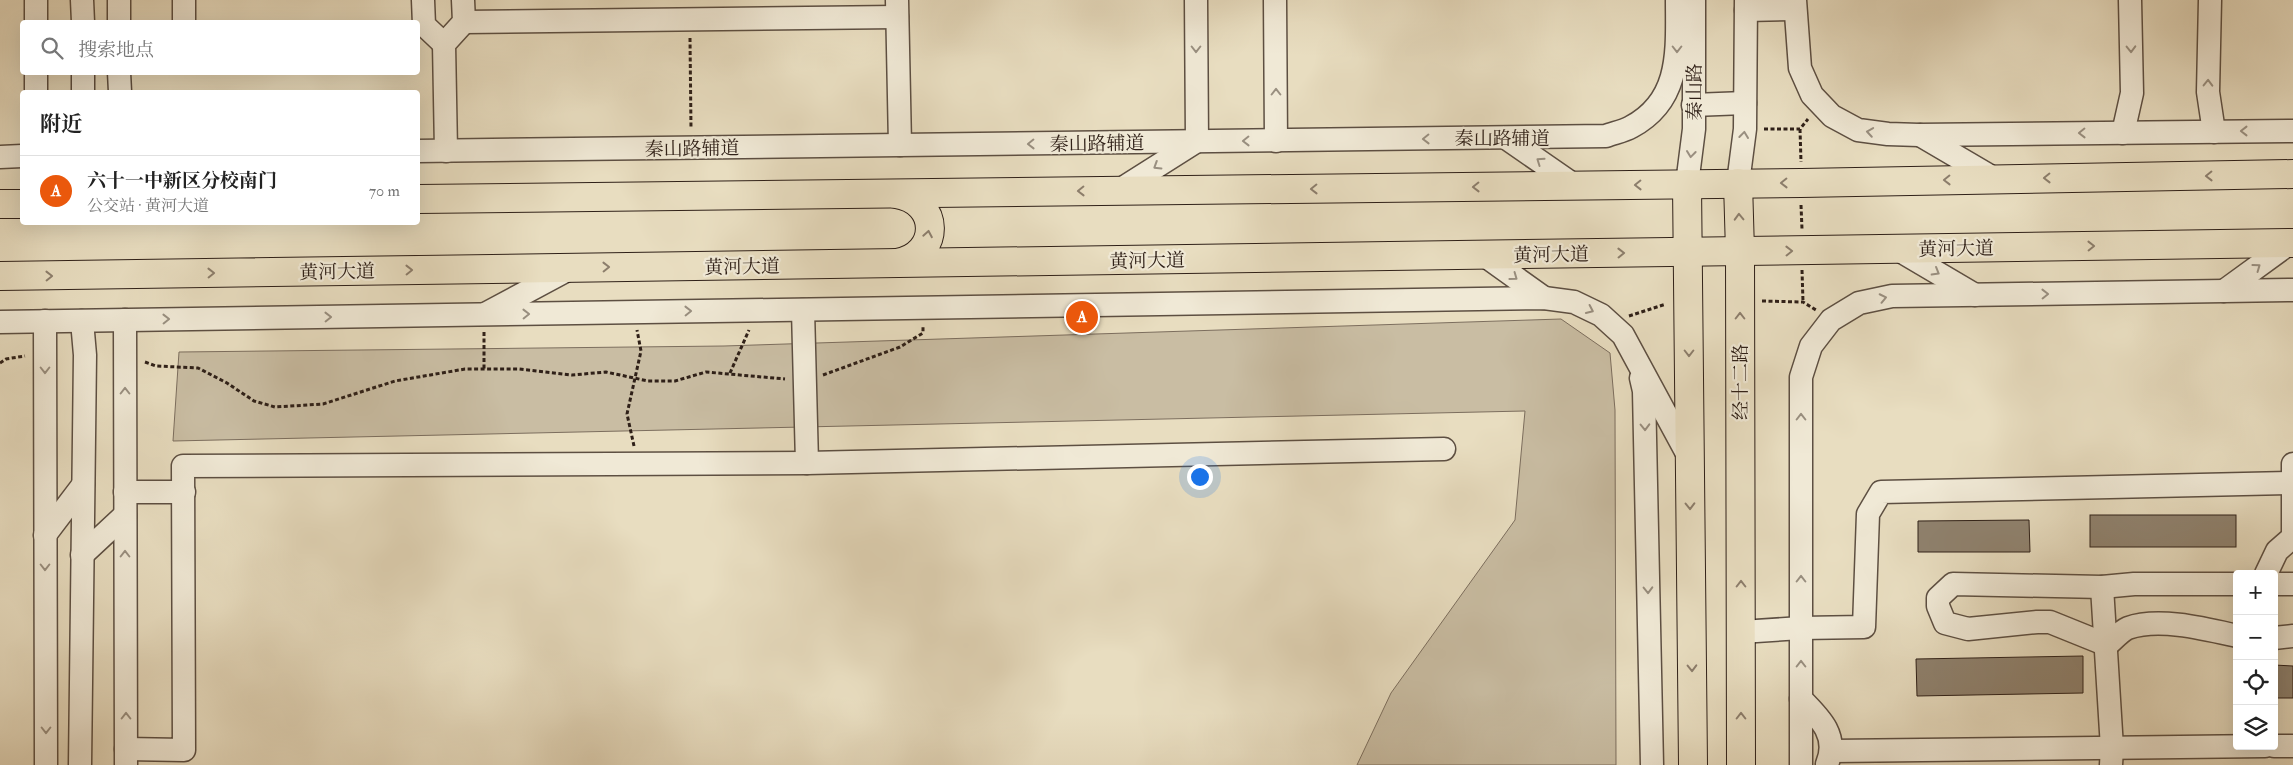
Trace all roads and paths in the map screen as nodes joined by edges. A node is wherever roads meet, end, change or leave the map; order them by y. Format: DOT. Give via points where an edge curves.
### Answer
graph roads {
  1 [pos="36,0"];
  2 [pos="82,0"];
  3 [pos="119,0"];
  4 [pos="184,0"];
  5 [pos="423,0"];
  6 [pos="1196,0"];
  7 [pos="1275,0"];
  8 [pos="1677,0"];
  9 [pos="1694,0"];
  10 [pos="2130,0"];
  11 [pos="2210,0"];
  12 [pos="1746,5"];
  13 [pos="1794,5"];
  14 [pos="844,9"];
  15 [pos="897,9"];
  16 [pos="464,11"];
  17 [pos="36,20"];
  18 [pos="83,20"];
  19 [pos="119,20"];
  20 [pos="184,20"];
  21 [pos="690,20"];
  22 [pos="421,25"];
  23 [pos="444,44"];
  24 [pos="36,75"];
  25 [pos="83,75"];
  26 [pos="119,75"];
  27 [pos="36,90"];
  28 [pos="83,90"];
  29 [pos="120,90"];
  30 [pos="1745,103"];
  31 [pos="1694,105"];
  32 [pos="1800,129"];
  33 [pos="2293,131"];
  34 [pos="2214,132"];
  35 [pos="2123,133"];
  36 [pos="1919,135"];
  37 [pos="1506,138"];
  38 [pos="1276,141"];
  39 [pos="1197,142"];
  40 [pos="900,145"];
  41 [pos="691,148"];
  42 [pos="420,151"];
  43 [pos="446,151"];
  44 [pos="20,156"];
  45 [pos="0,157"];
  46 [pos="2293,174"];
  47 [pos="1995,179"];
  48 [pos="1738,183"];
  49 [pos="1801,183"];
  50 [pos="1687,184"];
  51 [pos="1574,185"];
  52 [pos="1118,191"];
  53 [pos="896,194"];
  54 [pos="420,199"];
  55 [pos="0,204"];
  56 [pos="20,204"];
  57 [pos="2291,243"];
  58 [pos="1897,249"];
  59 [pos="1802,250"];
  60 [pos="1740,251"];
  61 [pos="1688,252"];
  62 [pos="1484,255"];
  63 [pos="895,264"];
  64 [pos="571,268"];
  65 [pos="0,276"];
  66 [pos="2293,290"];
  67 [pos="2224,291"];
  68 [pos="1975,295"];
  69 [pos="1544,298"];
  70 [pos="1803,302"];
  71 [pos="924,308"];
  72 [pos="748,310"];
  73 [pos="803,310"];
  74 [pos="634,312"];
  75 [pos="484,315"];
  76 [pos="125,320"];
  77 [pos="45,321"];
  78 [pos="82,321"];
  79 [pos="0,322"];
  80 [pos="45,353"];
  81 [pos="125,354"];
  82 [pos="1638,362"];
  83 [pos="0,363"];
  84 [pos="484,369"];
  85 [pos="730,373"];
  86 [pos="636,378"];
  87 [pos="805,381"];
  88 [pos="1444,449"];
  89 [pos="1689,457"];
  90 [pos="807,463"];
  91 [pos="638,464"];
  92 [pos="2293,464"];
  93 [pos="2293,483"];
  94 [pos="83,485"];
  95 [pos="125,492"];
  96 [pos="184,492"];
  97 [pos="125,515"];
  98 [pos="45,535"];
  99 [pos="2293,537"];
  100 [pos="82,555"];
  101 [pos="2268,570"];
  102 [pos="2233,584"];
  103 [pos="2278,584"];
  104 [pos="2293,584"];
  105 [pos="2102,587"];
  106 [pos="1801,628"];
  107 [pos="1741,632"];
  108 [pos="2233,635"];
  109 [pos="2293,636"];
  110 [pos="2278,638"];
  111 [pos="2107,645"];
  112 [pos="1801,699"];
  113 [pos="2278,746"];
  114 [pos="2293,746"];
  115 [pos="2233,748"];
  116 [pos="2112,756"];
  117 [pos="126,757"];
  118 [pos="1830,758"];
  119 [pos="46,765"];
  120 [pos="80,765"];
  121 [pos="1652,765"];
  122 [pos="1693,765"];
  123 [pos="1741,765"];
  124 [pos="1801,765"];
  1 -- 17 [label="street"];
  2 -- 18 [label="street"];
  3 -- 19 [label="street"];
  4 -- 20 [label="street"];
  5 -- 22 [label="street"];
  6 -- 39 [label="street, one-way"];
  38 -- 7 [label="street, one-way"];
  8 -- 37 [label="street, 秦山路辅道, one-way" via="1677,61 1669,87 1654,110 1632,127 1606,136"];
  9 -- 31 [label="street, 秦山路"];
  10 -- 35 [label="street, one-way" via="2132,93"];
  34 -- 11 [label="street, one-way" via="2208,92"];
  12 -- 13 [label="street"];
  12 -- 30 [label="street, 经十二路"];
  36 -- 13 [label="street, one-way" via="1858,130 1832,116 1812,95 1800,68"];
  14 -- 15 [label="street"];
  14 -- 21 [label="street"];
  15 -- 40 [label="street"];
  16 -- 21 [label="street"];
  16 -- 23 [label="street"];
  21 -- 41 [label="path"];
  22 -- 23 [label="street"];
  23 -- 43 [label="street"];
  24 -- 27 [label="street"];
  25 -- 28 [label="street"];
  26 -- 29 [label="street"];
  30 -- 31 [label="street"];
  48 -- 30 [label="street, 经十二路, one-way"];
  31 -- 50 [label="street, 秦山路, one-way"];
  32 -- 49 [label="path"];
  33 -- 34 [label="street, one-way"];
  34 -- 35 [label="street"];
  35 -- 36 [label="street, one-way"];
  36 -- 47 [label="street"];
  37 -- 38 [label="street, 秦山路辅道, one-way"];
  51 -- 37 [label="street, one-way"];
  38 -- 39 [label="street, 秦山路辅道, one-way"];
  39 -- 40 [label="street, 秦山路辅道, one-way"];
  39 -- 52 [label="street, one-way"];
  40 -- 41 [label="street, 秦山路辅道"];
  41 -- 43 [label="street, 秦山路辅道"];
  42 -- 43 [label="street, 秦山路辅道"];
  44 -- 45 [label="street"];
  46 -- 47 [label="main road, one-way"];
  47 -- 49 [label="main road, one-way"];
  49 -- 48 [label="main road, one-way"];
  48 -- 50 [label="main road"];
  60 -- 48 [label="main road, 经十二路, one-way"];
  49 -- 59 [label="path"];
  50 -- 51 [label="main road, one-way"];
  50 -- 61 [label="main road"];
  51 -- 52 [label="main road, one-way"];
  52 -- 53 [label="main road, one-way"];
  53 -- 54 [label="main road"];
  63 -- 53 [label="main road, one-way" via="918,256 930,235 926,211 908,196"];
  55 -- 56 [label="main road"];
  58 -- 57 [label="main road, 黄河大道, one-way"];
  67 -- 57 [label="street, one-way"];
  58 -- 59 [label="main road, 黄河大道"];
  58 -- 68 [label="street, one-way"];
  60 -- 59 [label="main road, 黄河大道, one-way"];
  59 -- 70 [label="path"];
  60 -- 61 [label="main road, 黄河大道"];
  107 -- 60 [label="main road, 经十二路, one-way"];
  62 -- 61 [label="main road, 黄河大道, one-way"];
  61 -- 89 [label="main road, one-way"];
  62 -- 63 [label="main road, 黄河大道"];
  62 -- 69 [label="street, one-way"];
  64 -- 63 [label="main road, 黄河大道, one-way"];
  65 -- 64 [label="main road, 黄河大道, one-way"];
  64 -- 75 [label="street"];
  66 -- 67 [label="street"];
  68 -- 67 [label="street, one-way"];
  106 -- 68 [label="street, one-way" via="1801,377 1811,346 1832,320 1859,303 1892,296"];
  69 -- 71 [label="street"];
  69 -- 82 [label="street, one-way" via="1574,302 1601,315 1623,335"];
  71 -- 73 [label="street"];
  71 -- 87 [label="path" via="923,333 900,347"];
  72 -- 73 [label="street"];
  74 -- 72 [label="street, one-way"];
  72 -- 85 [label="path" via="749,330"];
  73 -- 87 [label="street"];
  75 -- 74 [label="street, one-way"];
  74 -- 86 [label="path" via="642,351"];
  76 -- 75 [label="street, one-way"];
  75 -- 84 [label="path"];
  76 -- 78 [label="street"];
  76 -- 81 [label="street"];
  77 -- 78 [label="street"];
  77 -- 79 [label="street"];
  77 -- 80 [label="street"];
  78 -- 94 [label="street" via="85,355"];
  80 -- 83 [label="path" via="6,359"];
  80 -- 98 [label="street, one-way"];
  81 -- 84 [label="path" via="156,366 198,368 254,401 275,407 323,404 395,381"];
  95 -- 81 [label="street, one-way"];
  82 -- 89 [label="street"];
  82 -- 121 [label="street, one-way" via="1644,391"];
  84 -- 86 [label="path" via="572,375 606,372"];
  85 -- 86 [label="path" via="706,372 675,381"];
  85 -- 87 [label="path"];
  86 -- 91 [label="path" via="627,414"];
  87 -- 90 [label="street"];
  88 -- 90 [label="street"];
  89 -- 122 [label="main road, one-way"];
  90 -- 91 [label="street"];
  91 -- 96 [label="street" via="183,466"];
  92 -- 93 [label="street"];
  93 -- 99 [label="street"];
  93 -- 106 [label="street" via="1881,492 1868,514 1864,627"];
  94 -- 98 [label="street"];
  94 -- 100 [label="street"];
  95 -- 96 [label="street"];
  95 -- 97 [label="street"];
  96 -- 117 [label="street" via="184,750"];
  97 -- 100 [label="street"];
  117 -- 97 [label="street, one-way"];
  98 -- 119 [label="street, one-way"];
  99 -- 101 [label="street" via="2277,551"];
  100 -- 120 [label="street"];
  102 -- 105 [label="street"];
  103 -- 104 [label="street"];
  105 -- 111 [label="street"];
  105 -- 111 [label="street" via="1953,584 1938,598 1938,606 1945,623 1968,629 2050,622"];
  106 -- 107 [label="street"];
  112 -- 106 [label="street, one-way"];
  123 -- 107 [label="main road, 经十二路, one-way"];
  108 -- 111 [label="street" via="2186,625 2156,624 2127,628"];
  109 -- 110 [label="street"];
  111 -- 116 [label="street"];
  112 -- 118 [label="street" via="1821,719"];
  112 -- 124 [label="street"];
  113 -- 114 [label="street"];
  115 -- 116 [label="street"];
  116 -- 118 [label="street"];
}
